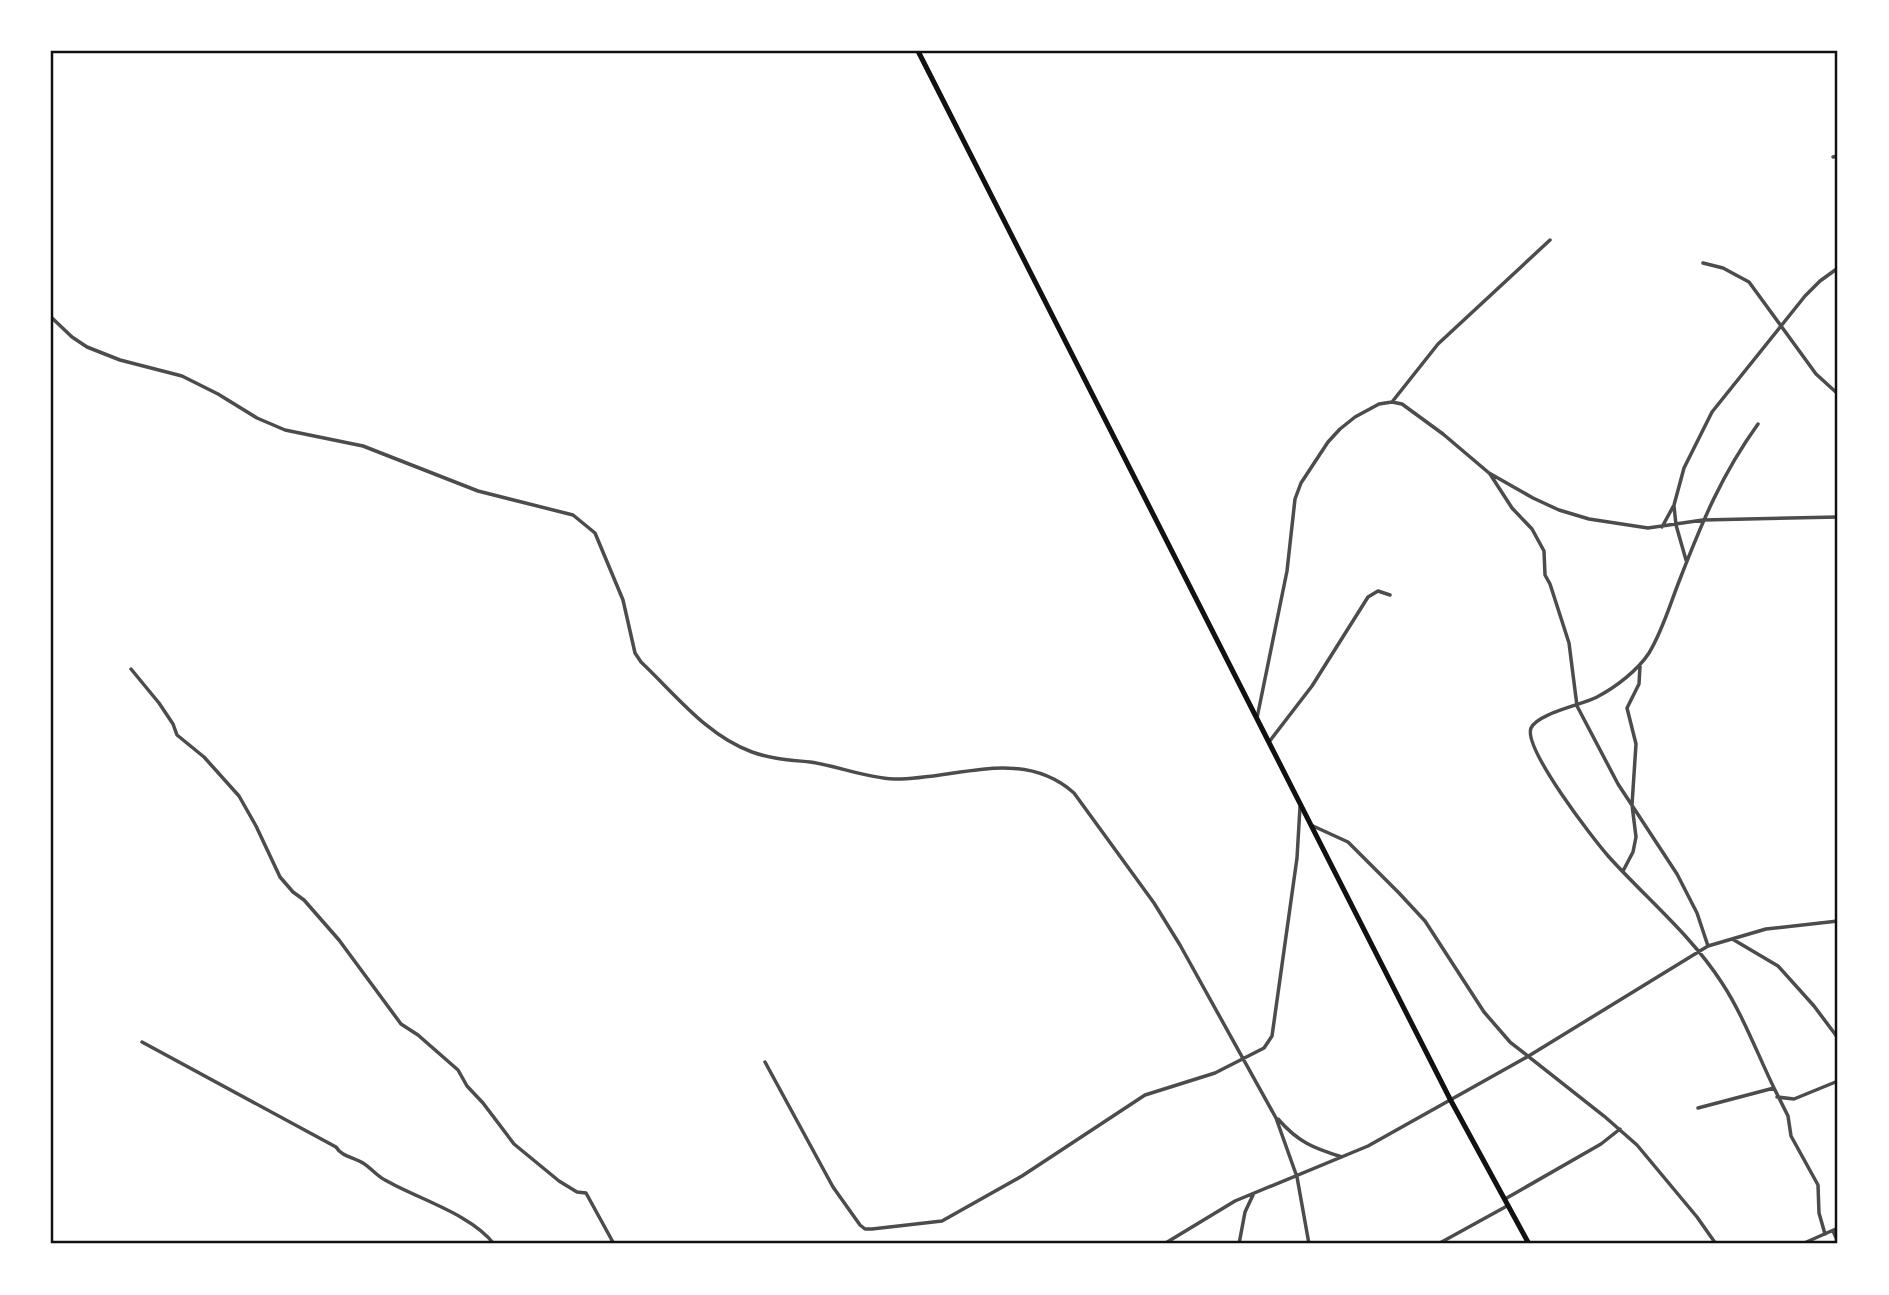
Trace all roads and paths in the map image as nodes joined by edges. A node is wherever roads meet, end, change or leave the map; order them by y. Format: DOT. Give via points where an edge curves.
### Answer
graph roads {
  1 [pos="918,51"];
  2 [pos="1550,240"];
  3 [pos="1703,263"];
  4 [pos="1838,268"];
  5 [pos="51,317"];
  6 [pos="1781,327"];
  7 [pos="1838,394"];
  8 [pos="1392,402"];
  9 [pos="1758,424"];
  10 [pos="1489,473"];
  11 [pos="1674,505"];
  12 [pos="1838,517"];
  13 [pos="1703,520"];
  14 [pos="1676,525"];
  15 [pos="1662,527"];
  16 [pos="1687,562"];
  17 [pos="1390,595"];
  18 [pos="1640,666"];
  19 [pos="131,669"];
  20 [pos="1577,706"];
  21 [pos="1257,718"];
  22 [pos="1269,742"];
  23 [pos="1300,801"];
  24 [pos="1632,805"];
  25 [pos="1313,826"];
  26 [pos="1623,871"];
  27 [pos="1838,921"];
  28 [pos="1734,939"];
  29 [pos="1709,946"];
  30 [pos="1699,951"];
  31 [pos="1838,1038"];
  32 [pos="142,1042"];
  33 [pos="1527,1057"];
  34 [pos="1243,1059"];
  35 [pos="765,1062"];
  36 [pos="1838,1081"];
  37 [pos="1774,1088"];
  38 [pos="1777,1097"];
  39 [pos="1450,1099"];
  40 [pos="1698,1108"];
  41 [pos="1276,1118"];
  42 [pos="1620,1129"];
  43 [pos="1344,1158"];
  44 [pos="1297,1177"];
  45 [pos="1254,1193"];
  46 [pos="1506,1203"];
  47 [pos="1838,1228"];
  48 [pos="1833,1231"];
  49 [pos="1825,1234"];
  50 [pos="1838,1242"];
  51 [pos="494,1244"];
  52 [pos="614,1244"];
  53 [pos="1164,1244"];
  54 [pos="1239,1244"];
  55 [pos="1308,1244"];
  56 [pos="1438,1244"];
  57 [pos="1529,1244"];
  58 [pos="1716,1244"];
  59 [pos="1802,1244"];
  1 -- 21 [label="main road"];
  2 -- 8 [label="street" via="1438,344"];
  3 -- 6 [label="street" via="1749,282"];
  4 -- 6 [label="street" via="1812,289"];
  5 -- 34 [label="street" via="87,347 182,376 285,430 363,446 478,491 573,515 595,533 623,600 640,662 712,729 751,752 890,779 1010,767 1062,782 1154,903"];
  6 -- 7 [label="street" via="1816,374"];
  6 -- 11 [label="street" via="1712,412 1684,468"];
  8 -- 10 [label="street" via="1402,404"];
  8 -- 21 [label="street" via="1379,404 1340,429 1301,483"];
  9 -- 13 [label="street" via="1725,474"];
  10 -- 15 [label="street" via="1559,510 1589,519"];
  10 -- 20 [label="street" via="1544,551 1545,575 1569,643"];
  11 -- 14 [label="street"];
  11 -- 15 [label="street"];
  12 -- 13 [label="street"];
  13 -- 14 [label="street"];
  13 -- 16 [label="street"];
  14 -- 15 [label="street"];
  14 -- 16 [label="street"];
  16 -- 18 [label="street"];
  17 -- 22 [label="street" via="1378,591 1368,597 1312,686"];
  18 -- 20 [label="street" via="1600,696"];
  18 -- 24 [label="street" via="1639,684 1627,708 1636,744"];
  19 -- 52 [label="street" via="159,703 177,735 239,796 280,877 339,940 401,1024 458,1070 514,1144 559,1181 586,1193"];
  20 -- 24 [label="street"];
  20 -- 26 [label="street" via="1534,724 1531,741 1571,807"];
  21 -- 22 [label="main road"];
  22 -- 23 [label="main road"];
  23 -- 25 [label="main road"];
  23 -- 34 [label="street" via="1297,858 1272,1036 1264,1048"];
  24 -- 26 [label="street" via="1636,837"];
  24 -- 29 [label="street" via="1678,874"];
  25 -- 33 [label="street" via="1348,842 1425,921 1484,1012"];
  25 -- 39 [label="main road"];
  26 -- 30 [label="street"];
  27 -- 28 [label="street" via="1766,929"];
  28 -- 29 [label="street"];
  28 -- 31 [label="street" via="1777,966"];
  29 -- 30 [label="street"];
  30 -- 33 [label="street"];
  30 -- 37 [label="street" via="1723,985"];
  32 -- 51 [label="street" via="336,1147 383,1179 463,1220"];
  33 -- 39 [label="street"];
  33 -- 42 [label="street"];
  34 -- 35 [label="street" via="1145,1095 1022,1176 942,1221 872,1229 860,1225 844,1205"];
  34 -- 41 [label="street"];
  36 -- 38 [label="street" via="1794,1098"];
  37 -- 38 [label="street"];
  37 -- 40 [label="street"];
  38 -- 49 [label="street" via="1788,1116 1791,1136 1818,1185"];
  39 -- 43 [label="street"];
  39 -- 46 [label="main road"];
  41 -- 43 [label="street" via="1295,1138"];
  41 -- 44 [label="street"];
  42 -- 46 [label="street"];
  42 -- 58 [label="street"];
  43 -- 44 [label="street"];
  44 -- 45 [label="street"];
  44 -- 55 [label="street"];
  45 -- 53 [label="street"];
  45 -- 54 [label="street"];
  46 -- 56 [label="street"];
  46 -- 57 [label="main road"];
  47 -- 48 [label="street"];
  48 -- 49 [label="street"];
  48 -- 50 [label="street"];
  49 -- 59 [label="street"];
}
